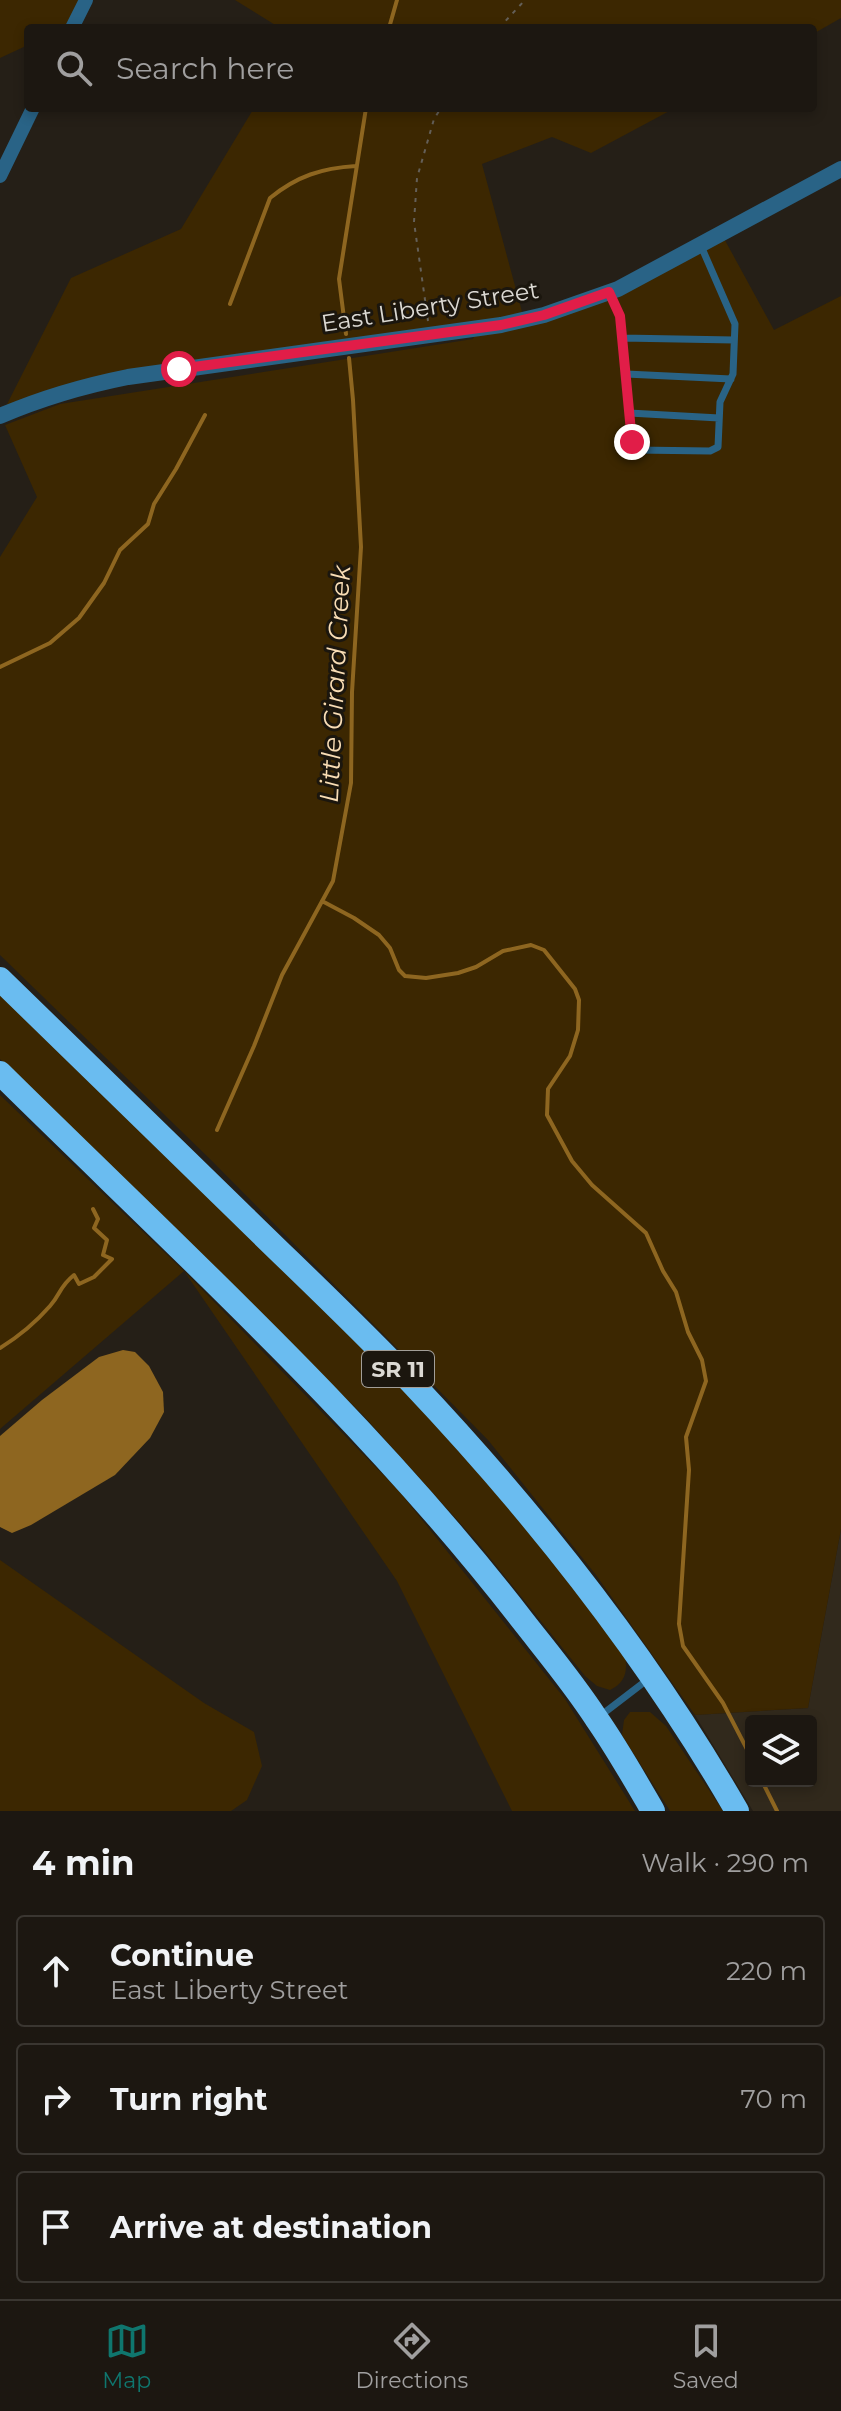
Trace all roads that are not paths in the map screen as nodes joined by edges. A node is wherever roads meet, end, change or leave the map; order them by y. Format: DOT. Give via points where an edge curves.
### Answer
graph roads {
  1 [pos="86,0"];
  2 [pos="74,24"];
  3 [pos="31,112"];
  4 [pos="841,169"];
  5 [pos="0,176"];
  6 [pos="701,244"];
  7 [pos="609,292"];
  8 [pos="622,338"];
  9 [pos="734,340"];
  10 [pos="626,374"];
  11 [pos="731,379"];
  12 [pos="629,413"];
  13 [pos="0,416"];
  14 [pos="719,418"];
  15 [pos="0,979"];
  16 [pos="0,1073"];
  17 [pos="652,1676"];
  18 [pos="597,1718"];
  19 [pos="653,1811"];
  20 [pos="737,1811"];
  1 -- 2 [label="street"];
  3 -- 5 [label="street"];
  4 -- 6 [label="street, East Liberty Street"];
  6 -- 7 [label="street, East Liberty Street"];
  6 -- 9 [label="lane" via="735,324"];
  7 -- 8 [label="lane" via="620,316"];
  7 -- 13 [label="street, East Liberty Street" via="501,325 82,386"];
  8 -- 9 [label="lane"];
  8 -- 10 [label="lane"];
  9 -- 11 [label="lane"];
  10 -- 11 [label="lane"];
  10 -- 12 [label="lane"];
  11 -- 14 [label="lane"];
  12 -- 14 [label="lane"];
  12 -- 14 [label="lane" via="636,450 710,451 718,447"];
  15 -- 17 [label="highway, SR 11" via="412,1383 580,1578"];
  16 -- 18 [label="highway, SR 11" via="336,1403 497,1587"];
  17 -- 18 [label="lane"];
  17 -- 20 [label="highway, SR 11"];
  18 -- 19 [label="highway, SR 11"];
}
